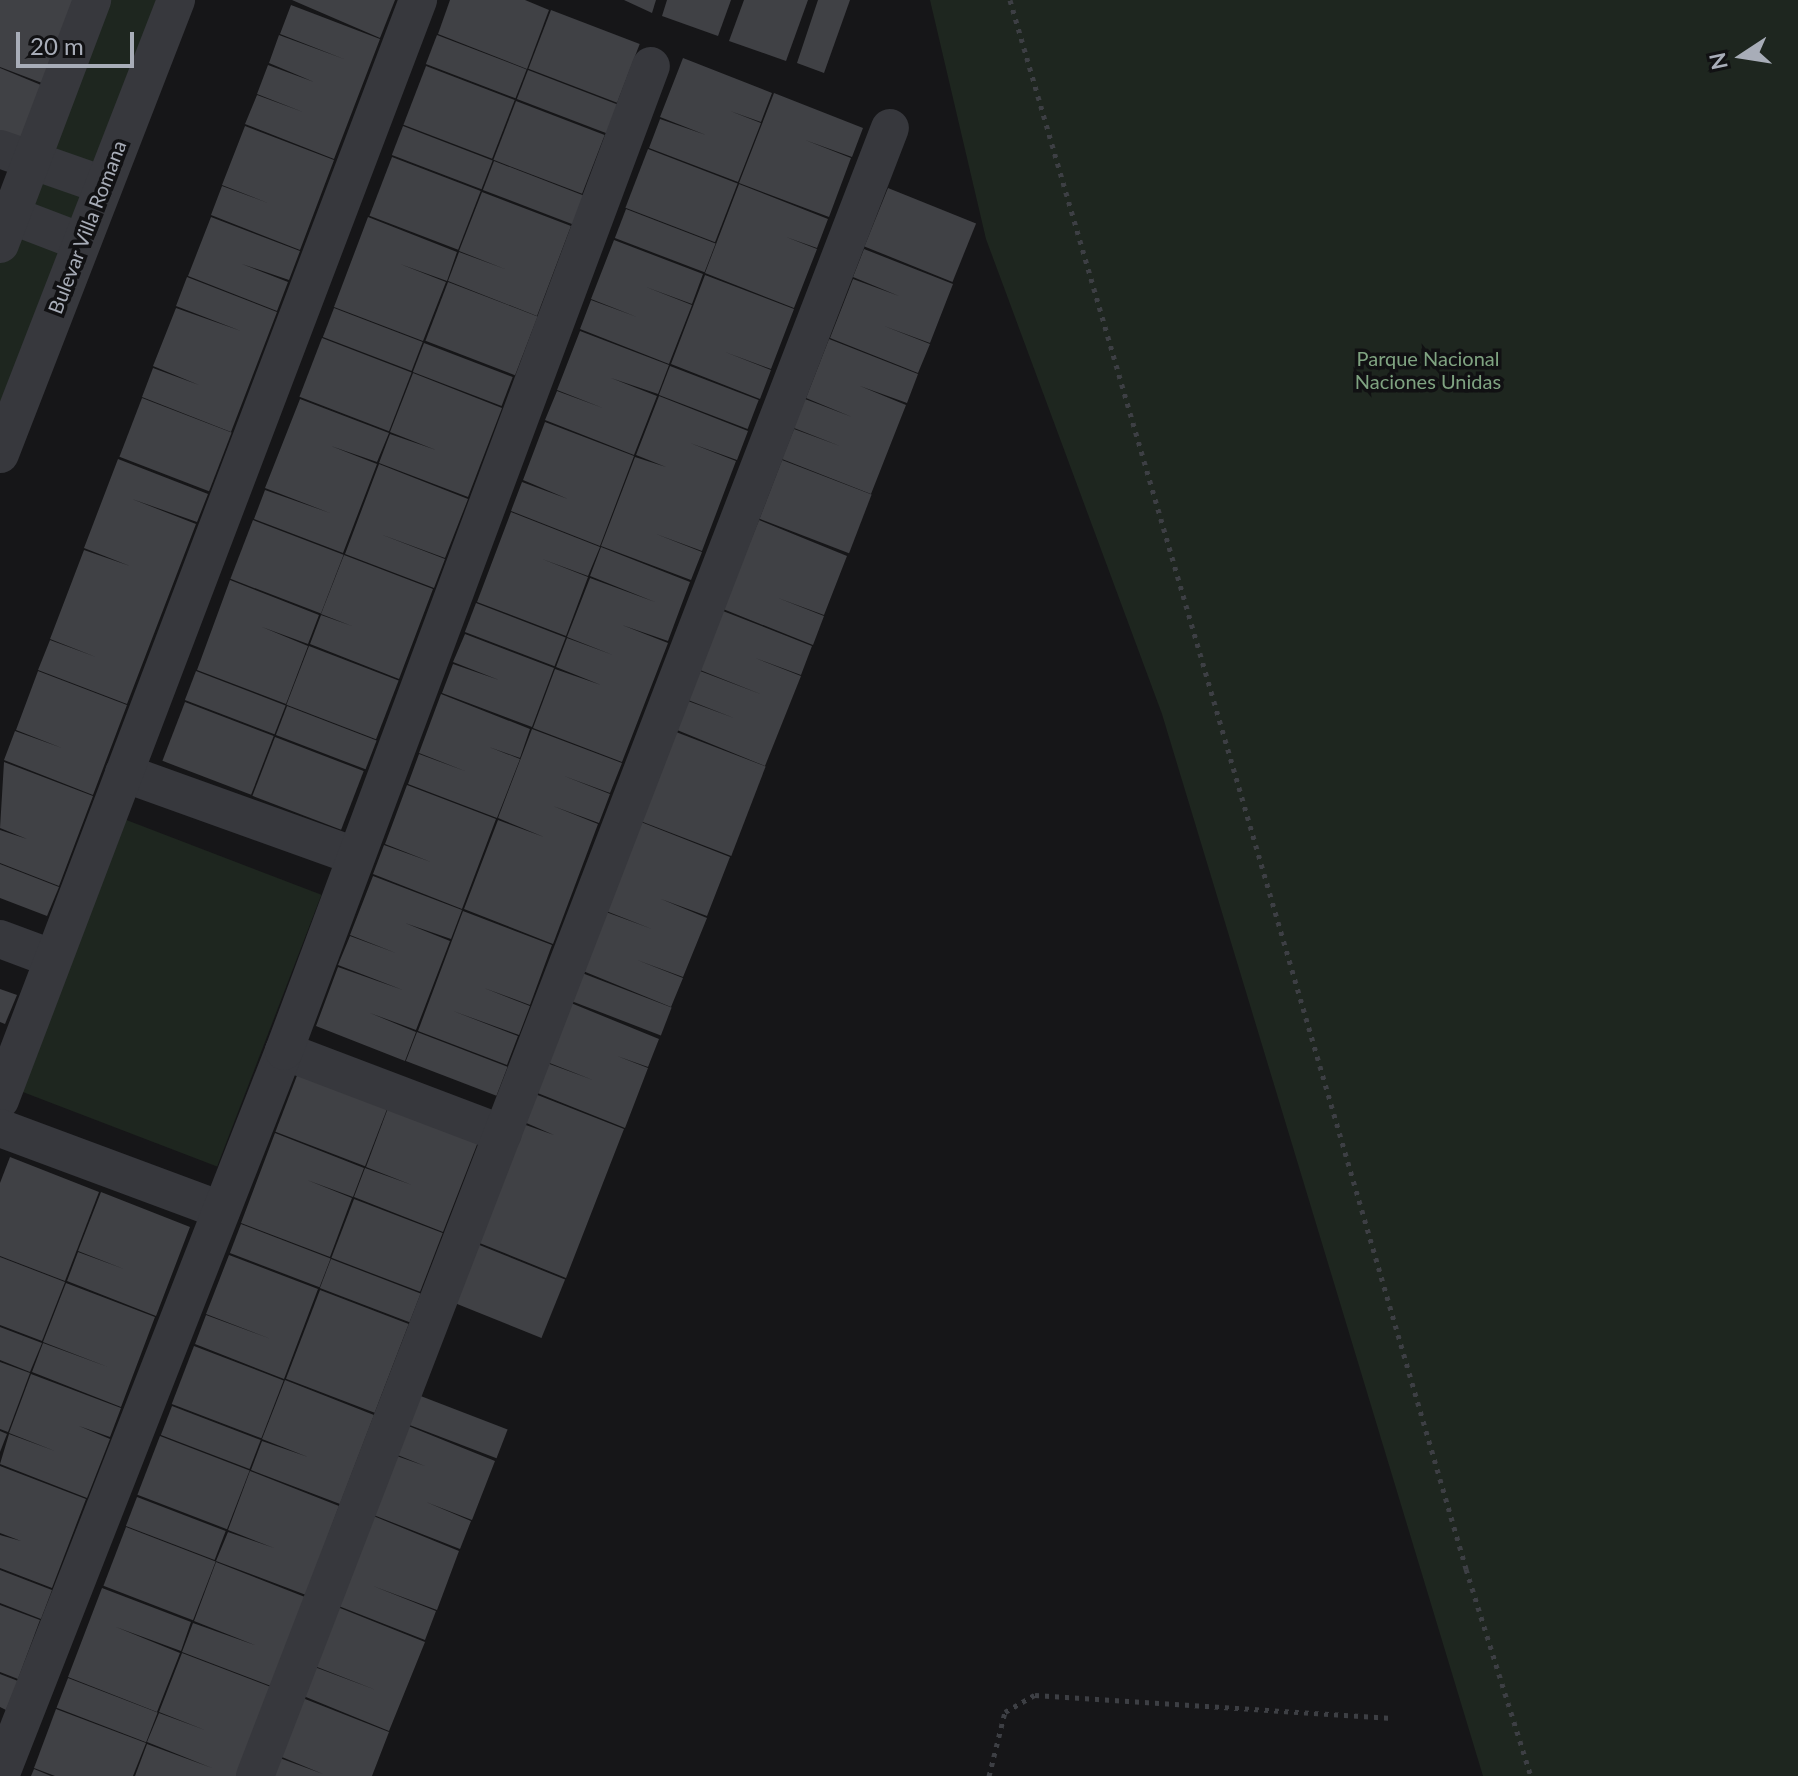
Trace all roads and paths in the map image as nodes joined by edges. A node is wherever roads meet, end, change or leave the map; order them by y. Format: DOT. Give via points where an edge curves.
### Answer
graph roads {
  1 [pos="92,0"];
  2 [pos="176,0"];
  3 [pos="418,0"];
  4 [pos="1010,0"];
  5 [pos="651,66"];
  6 [pos="890,128"];
  7 [pos="16,154"];
  8 [pos="103,185"];
  9 [pos="4,223"];
  10 [pos="81,242"];
  11 [pos="0,454"];
  12 [pos="124,773"];
  13 [pos="354,856"];
  14 [pos="0,939"];
  15 [pos="51,958"];
  16 [pos="284,1051"];
  17 [pos="0,1100"];
  18 [pos="0,1128"];
  19 [pos="503,1134"];
  20 [pos="221,1210"];
  21 [pos="1388,1718"];
  22 [pos="0,1776"];
  23 [pos="255,1776"];
  24 [pos="989,1776"];
  25 [pos="1531,1776"];
  1 -- 7 [label="street"];
  2 -- 8 [label="street, Bulevar Villa Romana"];
  3 -- 12 [label="street"];
  4 -- 25 [label="path" via="1452,1523"];
  5 -- 13 [label="street"];
  6 -- 19 [label="street"];
  7 -- 8 [label="street"];
  7 -- 9 [label="street"];
  8 -- 10 [label="street, Bulevar Villa Romana"];
  9 -- 10 [label="street"];
  10 -- 11 [label="street, Bulevar Villa Romana"];
  12 -- 13 [label="street"];
  12 -- 15 [label="street"];
  13 -- 16 [label="street"];
  14 -- 15 [label="street"];
  15 -- 17 [label="street"];
  16 -- 19 [label="street"];
  16 -- 20 [label="street"];
  18 -- 20 [label="street"];
  19 -- 23 [label="street"];
  20 -- 22 [label="street"];
  21 -- 24 [label="path" via="1035,1695 1005,1712"];
}
